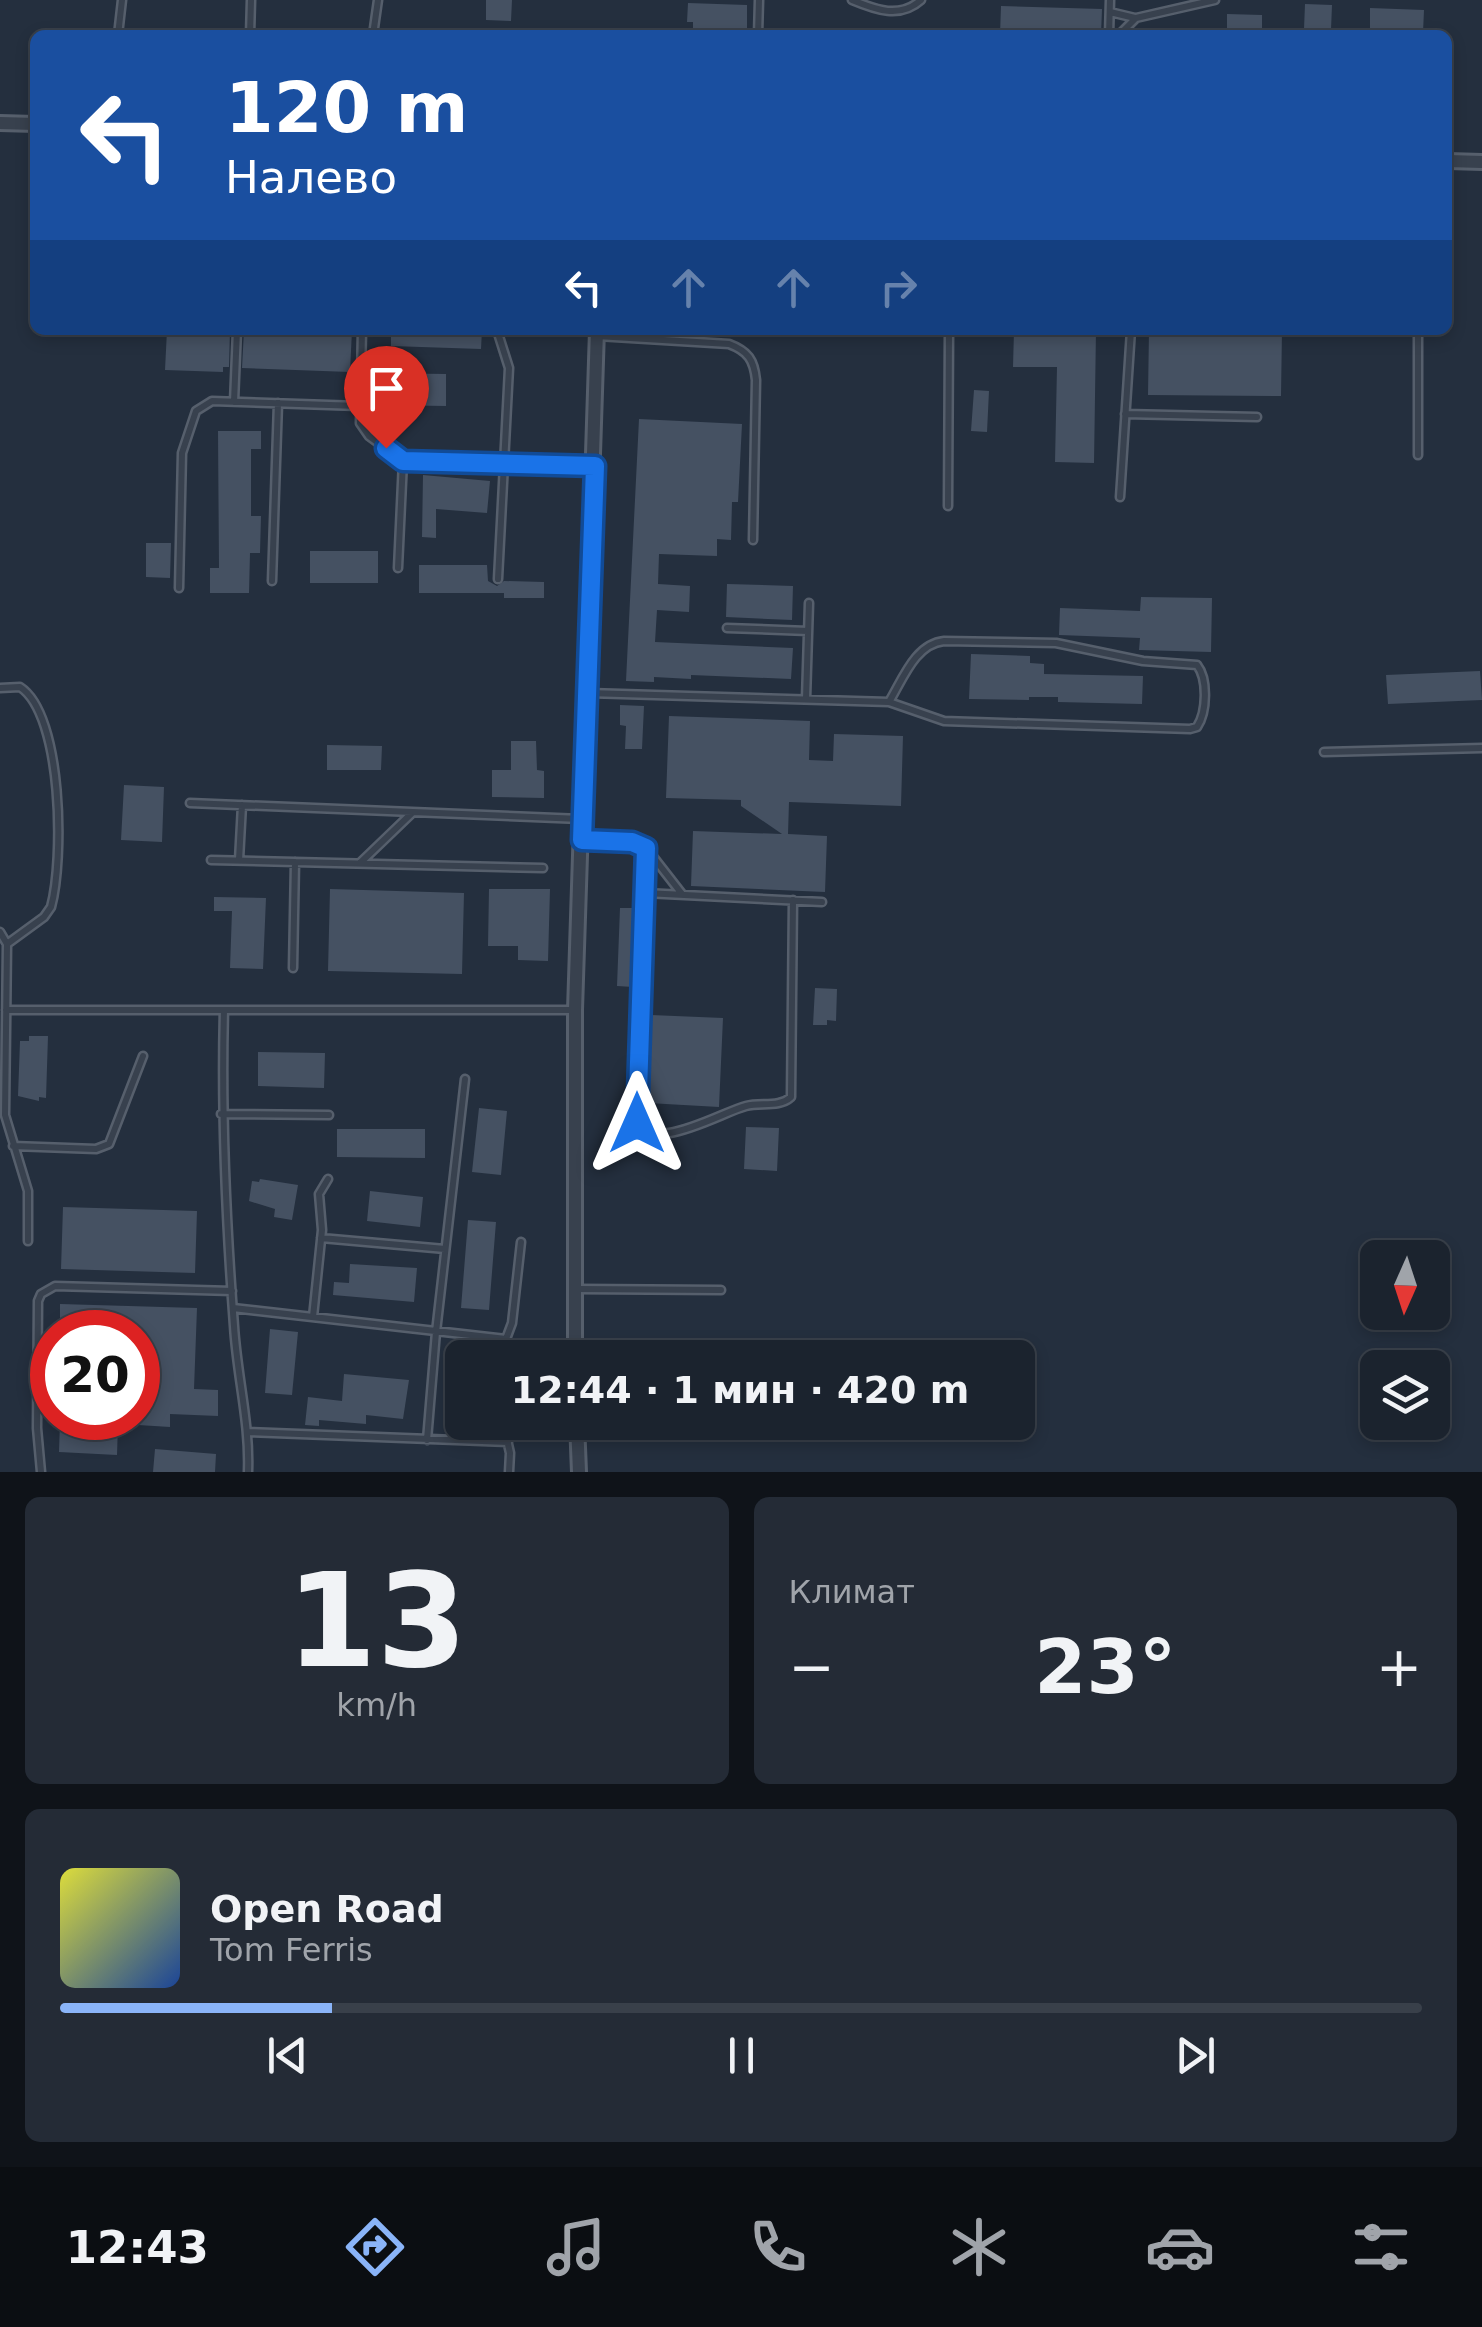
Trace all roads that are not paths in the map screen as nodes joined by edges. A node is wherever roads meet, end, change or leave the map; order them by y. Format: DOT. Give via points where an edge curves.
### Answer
graph roads {
  1 [pos="122,0"];
  2 [pos="251,0"];
  3 [pos="378,0"];
  4 [pos="759,0"];
  5 [pos="852,0"];
  6 [pos="921,0"];
  7 [pos="1110,0"];
  8 [pos="1215,0"];
  9 [pos="872,4"];
  10 [pos="1110,12"];
  11 [pos="1136,18"];
  12 [pos="119,30"];
  13 [pos="250,30"];
  14 [pos="376,30"];
  15 [pos="758,30"];
  16 [pos="1110,30"];
  17 [pos="1124,30"];
  18 [pos="0,122"];
  19 [pos="30,124"];
  20 [pos="1452,161"];
  21 [pos="1482,162"];
  22 [pos="237,335"];
  23 [pos="362,335"];
  24 [pos="498,335"];
  25 [pos="597,335"];
  26 [pos="621,335"];
  27 [pos="949,335"];
  28 [pos="1131,335"];
  29 [pos="1418,335"];
  30 [pos="234,402"];
  31 [pos="278,404"];
  32 [pos="359,406"];
  33 [pos="1125,414"];
  34 [pos="1257,417"];
  35 [pos="1418,455"];
  36 [pos="403,461"];
  37 [pos="504,464"];
  38 [pos="595,466"];
  39 [pos="1120,497"];
  40 [pos="948,506"];
  41 [pos="753,540"];
  42 [pos="398,568"];
  43 [pos="498,579"];
  44 [pos="272,581"];
  45 [pos="179,588"];
  46 [pos="808,604"];
  47 [pos="728,628"];
  48 [pos="808,632"];
  49 [pos="0,688"];
  50 [pos="588,692"];
  51 [pos="806,699"];
  52 [pos="889,702"];
  53 [pos="1482,748"];
  54 [pos="1324,752"];
  55 [pos="190,803"];
  56 [pos="242,805"];
  57 [pos="413,812"];
  58 [pos="582,819"];
  59 [pos="582,840"];
  60 [pos="646,848"];
  61 [pos="212,860"];
  62 [pos="240,860"];
  63 [pos="296,862"];
  64 [pos="359,863"];
  65 [pos="543,868"];
  66 [pos="645,893"];
  67 [pos="683,895"];
  68 [pos="793,900"];
  69 [pos="822,902"];
  70 [pos="0,932"];
  71 [pos="7,944"];
  72 [pos="293,968"];
  73 [pos="6,1010"];
  74 [pos="224,1010"];
  75 [pos="576,1010"];
  76 [pos="143,1056"];
  77 [pos="464,1079"];
  78 [pos="221,1114"];
  79 [pos="329,1115"];
  80 [pos="13,1146"];
  81 [pos="328,1179"];
  82 [pos="321,1238"];
  83 [pos="28,1241"];
  84 [pos="521,1242"];
  85 [pos="445,1250"];
  86 [pos="575,1289"];
  87 [pos="721,1290"];
  88 [pos="232,1291"];
  89 [pos="232,1308"];
  90 [pos="313,1317"];
  91 [pos="436,1332"];
  92 [pos="506,1339"];
  93 [pos="576,1340"];
  94 [pos="249,1432"];
  95 [pos="427,1440"];
  96 [pos="578,1440"];
  97 [pos="508,1442"];
  98 [pos="41,1472"];
  99 [pos="248,1472"];
  100 [pos="509,1472"];
  101 [pos="579,1472"];
  1 -- 12 [label="lane"];
  2 -- 13 [label="lane"];
  3 -- 14 [label="lane"];
  4 -- 15 [label="lane"];
  5 -- 9 [label="lane"];
  6 -- 9 [label="lane" via="899,12"];
  7 -- 10 [label="lane"];
  8 -- 11 [label="lane"];
  10 -- 11 [label="lane"];
  10 -- 16 [label="lane"];
  11 -- 17 [label="lane"];
  18 -- 19 [label="street"];
  20 -- 21 [label="street"];
  22 -- 30 [label="lane"];
  23 -- 32 [label="lane"];
  24 -- 37 [label="lane" via="510,368"];
  25 -- 38 [label="street"];
  26 -- 41 [label="lane" via="729,344 750,356 756,380"];
  27 -- 40 [label="lane"];
  28 -- 33 [label="lane"];
  29 -- 35 [label="lane"];
  30 -- 31 [label="lane"];
  30 -- 45 [label="lane" via="202,405 184,439"];
  31 -- 32 [label="lane"];
  31 -- 44 [label="lane"];
  32 -- 36 [label="lane" via="363,430"];
  33 -- 34 [label="lane"];
  33 -- 39 [label="lane"];
  36 -- 37 [label="lane"];
  36 -- 42 [label="lane"];
  37 -- 38 [label="lane"];
  37 -- 43 [label="lane"];
  38 -- 50 [label="street"];
  46 -- 48 [label="lane"];
  47 -- 48 [label="lane"];
  48 -- 51 [label="lane"];
  49 -- 71 [label="lane" via="20,687 38,705 52,748 57,811 52,906"];
  50 -- 51 [label="lane"];
  50 -- 58 [label="street"];
  51 -- 52 [label="lane"];
  52 -- 52 [label="lane" via="932,642 1056,644 1188,662 1204,675 1203,715 1190,729 944,721"];
  53 -- 54 [label="lane"];
  55 -- 56 [label="lane"];
  56 -- 57 [label="lane"];
  56 -- 62 [label="lane"];
  57 -- 58 [label="lane"];
  57 -- 64 [label="lane"];
  58 -- 59 [label="street"];
  59 -- 60 [label="lane"];
  59 -- 75 [label="street"];
  60 -- 66 [label="lane"];
  60 -- 67 [label="lane"];
  61 -- 62 [label="lane"];
  62 -- 63 [label="lane"];
  63 -- 64 [label="lane"];
  63 -- 72 [label="lane"];
  64 -- 65 [label="lane"];
  66 -- 67 [label="lane"];
  66 -- 68 [label="lane" via="635,1116 643,1130 660,1135 791,1097"];
  67 -- 68 [label="lane"];
  68 -- 69 [label="lane"];
  70 -- 71 [label="lane"];
  71 -- 73 [label="lane"];
  73 -- 74 [label="lane"];
  73 -- 80 [label="lane" via="4,1115"];
  74 -- 75 [label="lane"];
  74 -- 78 [label="lane"];
  75 -- 86 [label="street"];
  76 -- 80 [label="lane" via="109,1144"];
  77 -- 85 [label="lane"];
  78 -- 79 [label="lane"];
  78 -- 88 [label="lane"];
  80 -- 83 [label="lane" via="28,1191"];
  81 -- 82 [label="lane" via="320,1194"];
  82 -- 85 [label="lane"];
  82 -- 90 [label="lane"];
  84 -- 92 [label="lane"];
  85 -- 91 [label="lane"];
  86 -- 87 [label="lane"];
  86 -- 93 [label="street"];
  88 -- 89 [label="lane"];
  88 -- 98 [label="lane" via="55,1286 41,1294"];
  89 -- 90 [label="lane"];
  89 -- 94 [label="lane"];
  90 -- 91 [label="lane"];
  91 -- 92 [label="lane"];
  91 -- 95 [label="lane"];
  94 -- 95 [label="lane"];
  94 -- 99 [label="lane"];
  95 -- 97 [label="lane"];
  96 -- 101 [label="street"];
  97 -- 100 [label="lane"];
}
